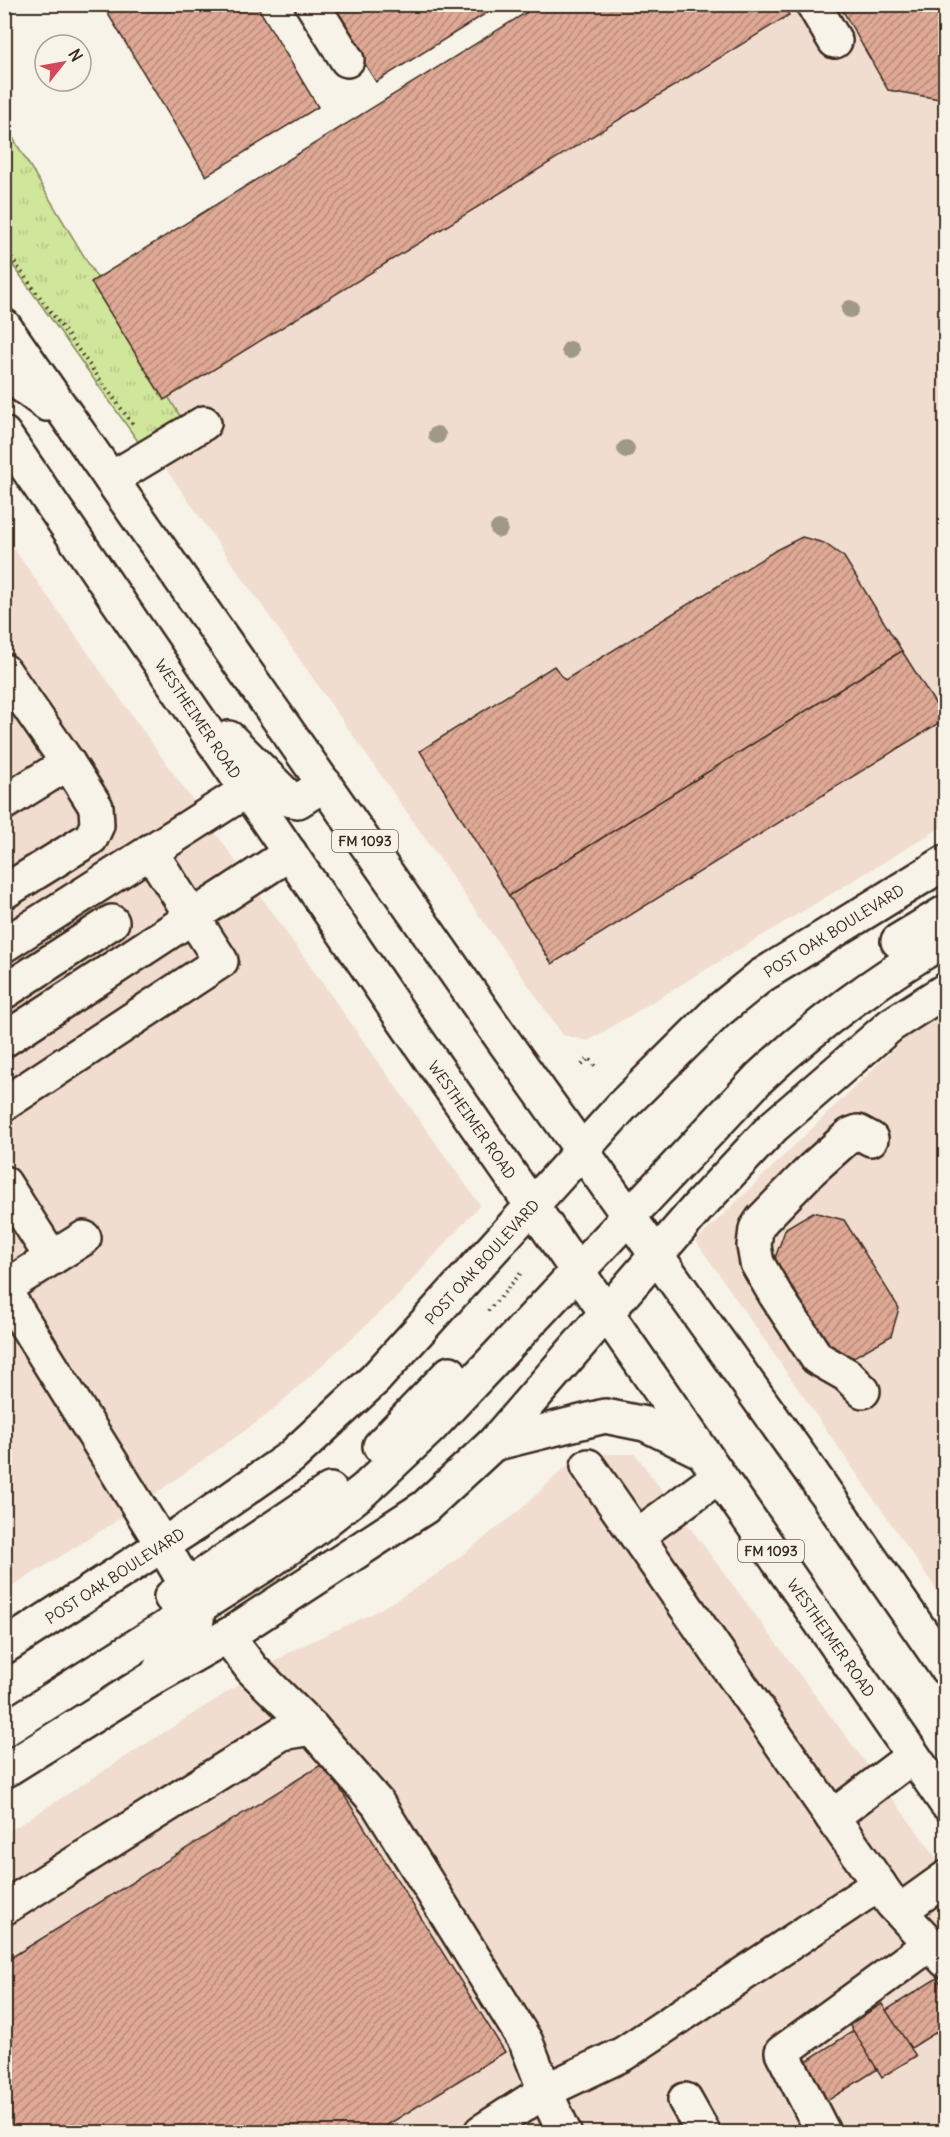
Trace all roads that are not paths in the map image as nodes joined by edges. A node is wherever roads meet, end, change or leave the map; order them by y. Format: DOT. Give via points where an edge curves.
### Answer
graph roads {
  1 [pos="312,4"];
  2 [pos="813,4"];
  3 [pos="836,41"];
  4 [pos="347,60"];
  5 [pos="4,326"];
  6 [pos="4,372"];
  7 [pos="204,423"];
  8 [pos="74,426"];
  9 [pos="4,434"];
  10 [pos="111,479"];
  11 [pos="4,671"];
  12 [pos="167,674"];
  13 [pos="68,763"];
  14 [pos="325,784"];
  15 [pos="246,790"];
  16 [pos="4,803"];
  17 [pos="150,852"];
  18 [pos="290,853"];
  19 [pos="945,862"];
  20 [pos="4,892"];
  21 [pos="945,912"];
  22 [pos="192,917"];
  23 [pos="112,921"];
  24 [pos="945,939"];
  25 [pos="4,945"];
  26 [pos="945,990"];
  27 [pos="4,992"];
  28 [pos="4,1040"];
  29 [pos="4,1104"];
  30 [pos="872,1139"];
  31 [pos="581,1151"];
  32 [pos="4,1183"];
  33 [pos="532,1205"];
  34 [pos="622,1208"];
  35 [pos="84,1238"];
  36 [pos="656,1256"];
  37 [pos="52,1258"];
  38 [pos="571,1262"];
  39 [pos="4,1289"];
  40 [pos="606,1312"];
  41 [pos="863,1391"];
  42 [pos="493,1444"];
  43 [pos="711,1465"];
  44 [pos="588,1466"];
  45 [pos="637,1536"];
  46 [pos="162,1544"];
  47 [pos="192,1597"];
  48 [pos="227,1636"];
  49 [pos="4,1647"];
  50 [pos="945,1668"];
  51 [pos="155,1677"];
  52 [pos="4,1703"];
  53 [pos="312,1728"];
  54 [pos="4,1730"];
  55 [pos="913,1756"];
  56 [pos="4,1771"];
  57 [pos="945,1803"];
  58 [pos="832,1817"];
  59 [pos="945,1878"];
  60 [pos="879,1884"];
  61 [pos="4,1908"];
  62 [pos="900,1911"];
  63 [pos="938,1952"];
  64 [pos="545,2091"];
  65 [pos="685,2100"];
  66 [pos="481,2133"];
  67 [pos="564,2133"];
  68 [pos="703,2133"];
  69 [pos="823,2133"];
  1 -- 4 [label="main road"];
  2 -- 3 [label="main road"];
  5 -- 8 [label="main road, FM 1093"];
  6 -- 8 [label="main road"];
  7 -- 10 [label="main road"];
  8 -- 10 [label="main road, FM 1093"];
  9 -- 12 [label="main road, WESTHEIMER ROAD / FM 1093"];
  10 -- 14 [label="main road, FM 1093"];
  11 -- 13 [label="main road"];
  12 -- 14 [label="main road" via="291,800 298,801"];
  12 -- 15 [label="main road, WESTHEIMER ROAD / FM 1093"];
  13 -- 16 [label="main road"];
  13 -- 20 [label="main road" via="96,807 97,825 91,838"];
  14 -- 31 [label="main road, FM 1093"];
  15 -- 17 [label="main road"];
  15 -- 18 [label="main road, WESTHEIMER ROAD / FM 1093"];
  17 -- 22 [label="main road"];
  17 -- 25 [label="main road"];
  18 -- 22 [label="main road"];
  18 -- 33 [label="main road, WESTHEIMER ROAD / FM 1093"];
  19 -- 31 [label="main road, POST OAK BOULEVARD" via="761,976 717,1012"];
  21 -- 34 [label="main road" via="845,977 736,1070"];
  22 -- 28 [label="main road"];
  22 -- 29 [label="main road" via="221,962"];
  23 -- 27 [label="main road"];
  24 -- 34 [label="main road" via="876,982 798,1041"];
  26 -- 36 [label="main road" via="891,1025 773,1127"];
  30 -- 41 [label="main road" via="858,1132 850,1135 812,1168 756,1229 754,1246 757,1263 817,1358 847,1375"];
  31 -- 33 [label="main road, POST OAK BOULEVARD"];
  31 -- 34 [label="main road, FM 1093"];
  32 -- 37 [label="main road"];
  33 -- 38 [label="main road, WESTHEIMER ROAD / FM 1093"];
  33 -- 46 [label="main road, POST OAK BOULEVARD" via="416,1336 333,1419 246,1490"];
  34 -- 36 [label="main road, FM 1093"];
  34 -- 38 [label="main road"];
  35 -- 37 [label="main road"];
  36 -- 40 [label="main road"];
  36 -- 50 [label="main road, FM 1093"];
  37 -- 39 [label="main road"];
  38 -- 40 [label="main road, WESTHEIMER ROAD / FM 1093"];
  38 -- 47 [label="main road" via="430,1428 364,1490 266,1564"];
  39 -- 46 [label="main road"];
  40 -- 42 [label="main road"];
  40 -- 43 [label="main road, WESTHEIMER ROAD / FM 1093"];
  42 -- 43 [label="main road" via="605,1416 645,1424"];
  42 -- 48 [label="main road" via="425,1508"];
  43 -- 45 [label="main road"];
  43 -- 55 [label="main road, WESTHEIMER ROAD / FM 1093"];
  44 -- 45 [label="main road"];
  45 -- 58 [label="main road"];
  46 -- 47 [label="main road"];
  46 -- 49 [label="main road, POST OAK BOULEVARD"];
  47 -- 51 [label="main road" via="197,1619 192,1629 179,1637"];
  47 -- 52 [label="main road"];
  47 -- 54 [label="main road"];
  48 -- 51 [label="main road"];
  48 -- 53 [label="main road" via="252,1668"];
  51 -- 56 [label="main road"];
  53 -- 61 [label="main road" via="282,1733"];
  53 -- 64 [label="main road" via="378,1804 510,2014"];
  55 -- 57 [label="main road, WESTHEIMER ROAD / FM 1093"];
  55 -- 58 [label="main road"];
  58 -- 60 [label="main road"];
  59 -- 62 [label="main road"];
  60 -- 62 [label="main road"];
  60 -- 64 [label="main road" via="623,2054"];
  62 -- 63 [label="main road"];
  63 -- 69 [label="main road" via="782,2052"];
  64 -- 66 [label="main road"];
  64 -- 67 [label="main road"];
  65 -- 68 [label="main road"];
}
